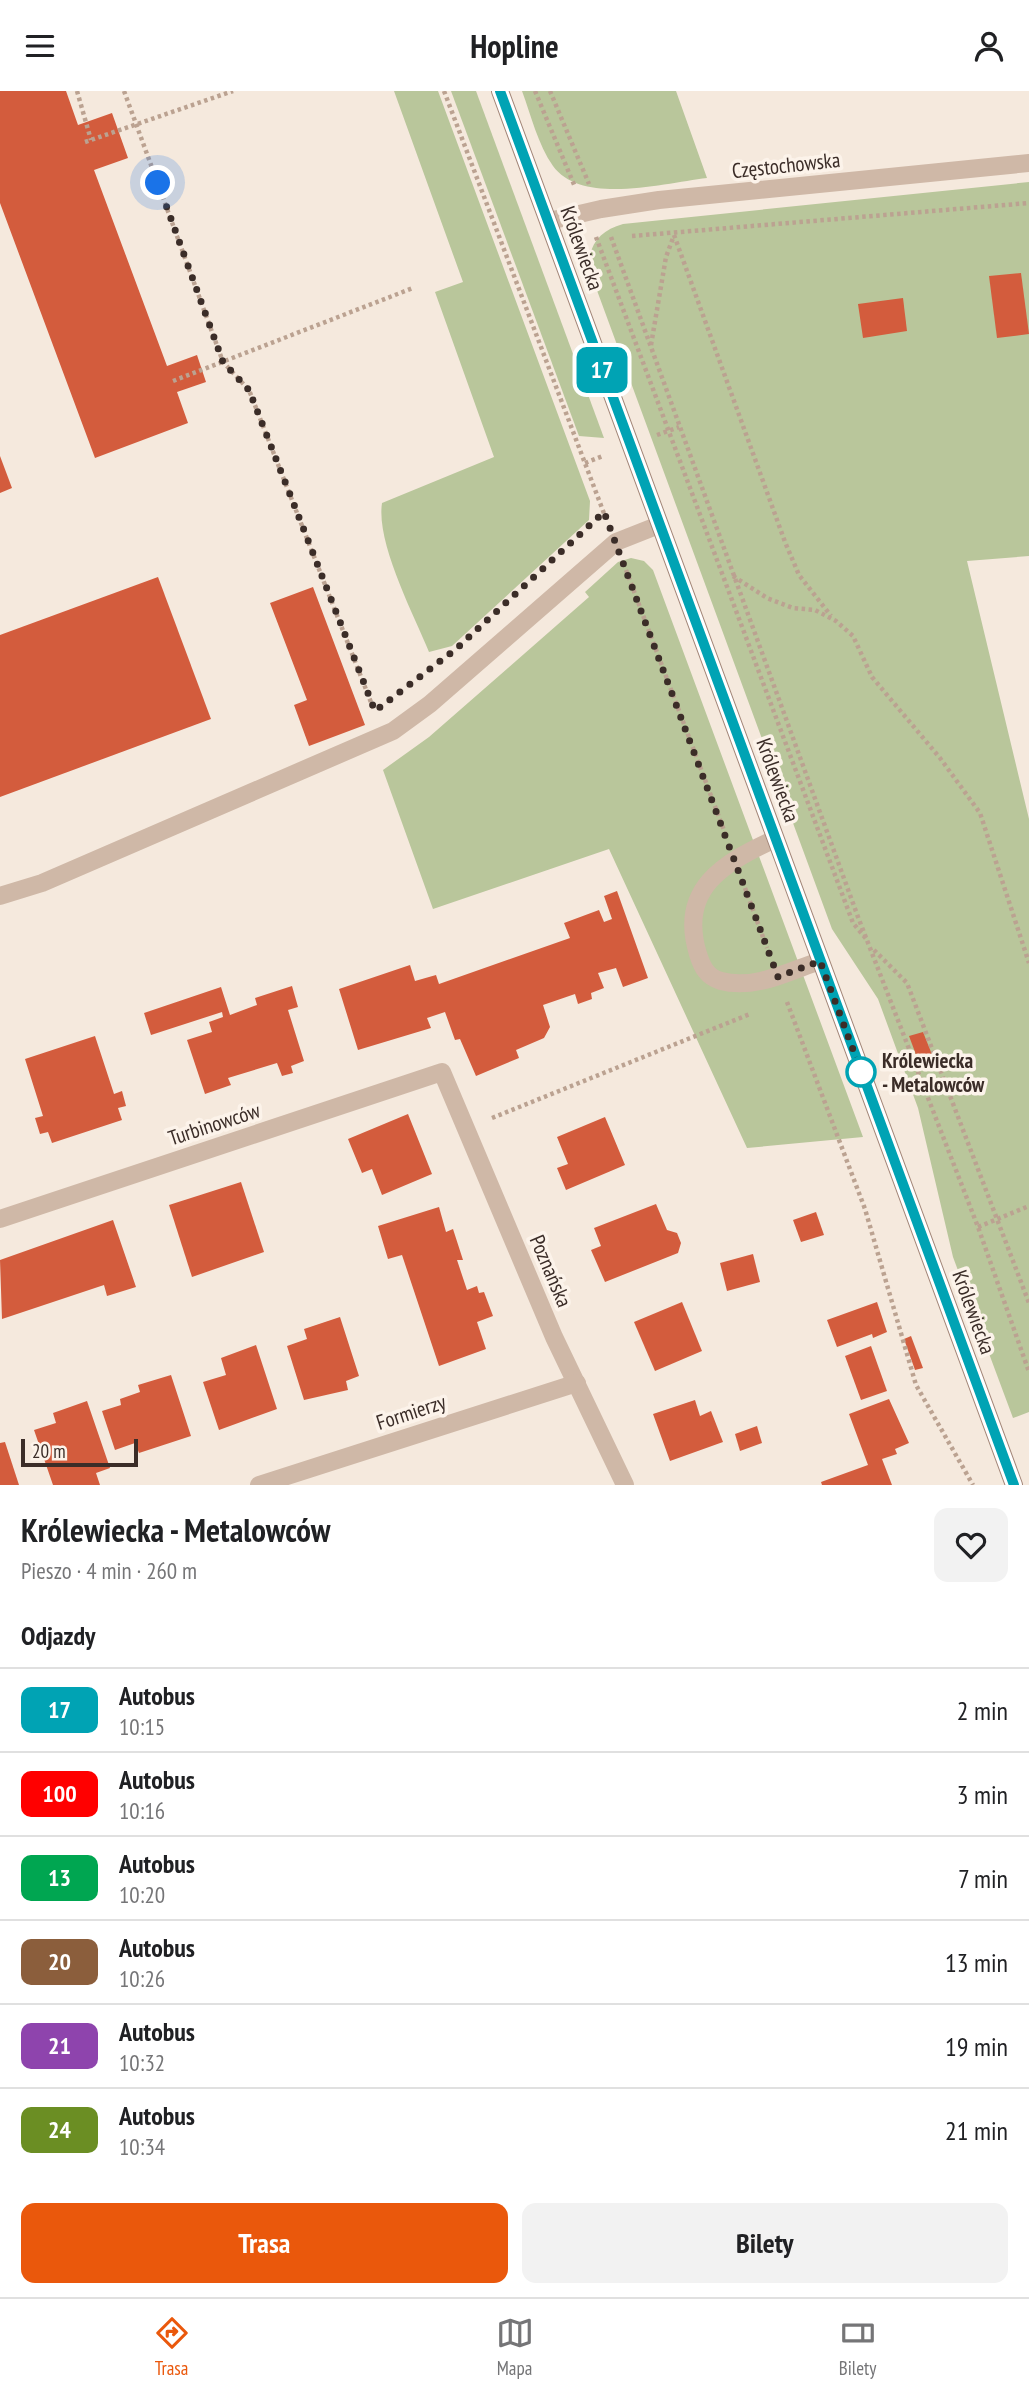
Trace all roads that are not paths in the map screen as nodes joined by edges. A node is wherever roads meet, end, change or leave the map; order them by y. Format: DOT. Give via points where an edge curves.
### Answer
graph roads {
  1 [pos="500,91"];
  2 [pos="1029,163"];
  3 [pos="549,221"];
  4 [pos="659,525"];
  5 [pos="775,839"];
  6 [pos="0,896"];
  7 [pos="820,961"];
  8 [pos="442,1072"];
  9 [pos="0,1219"];
  10 [pos="577,1383"];
  11 [pos="259,1485"];
  12 [pos="625,1485"];
  13 [pos="1014,1485"];
  1 -- 3 [label="main road, Królewiecka"];
  2 -- 3 [label="street, Częstochowska" via="593,211"];
  3 -- 4 [label="main road, Królewiecka"];
  4 -- 5 [label="main road, Królewiecka"];
  4 -- 6 [label="street" via="616,542 393,731 42,883"];
  5 -- 7 [label="main road, Królewiecka"];
  5 -- 7 [label="street" via="709,880 692,912 701,963 705,972 723,982 761,981"];
  7 -- 13 [label="main road, Królewiecka"];
  8 -- 9 [label="street, Turbinowców"];
  8 -- 10 [label="street, Poznańska"];
  10 -- 11 [label="street, Formierzy"];
  10 -- 12 [label="street, Poznańska"];
}
